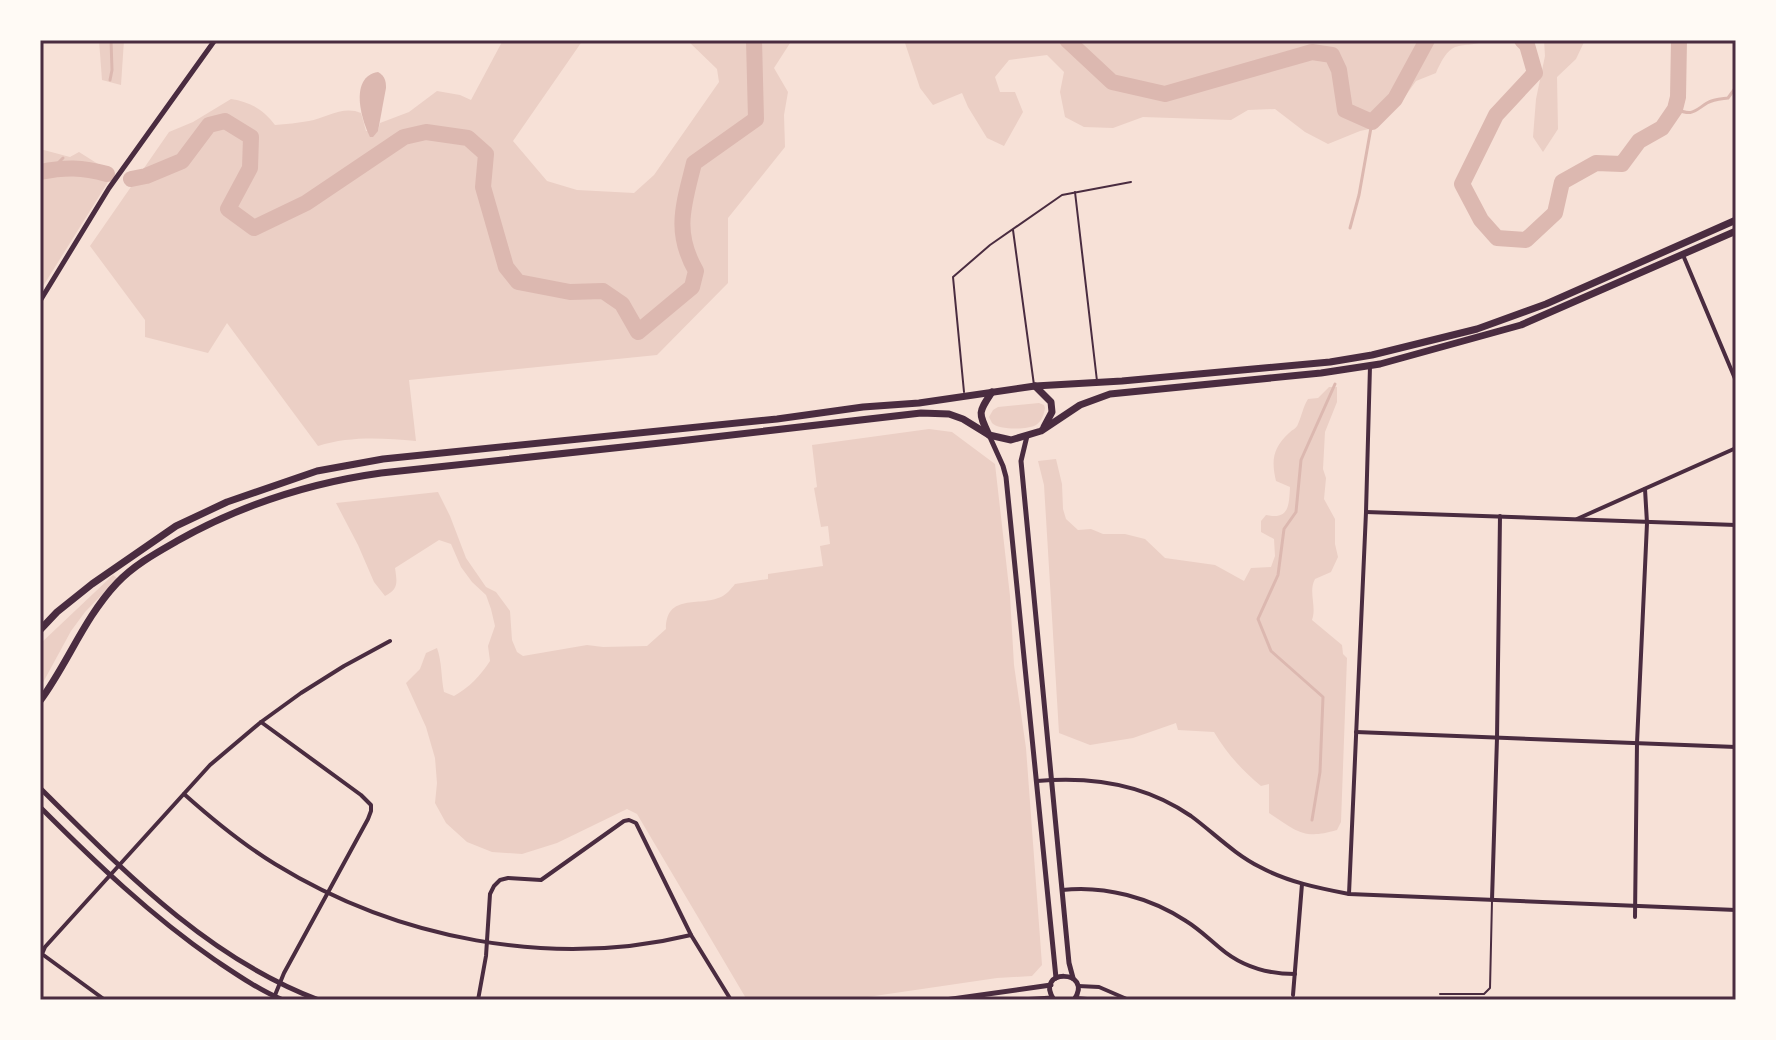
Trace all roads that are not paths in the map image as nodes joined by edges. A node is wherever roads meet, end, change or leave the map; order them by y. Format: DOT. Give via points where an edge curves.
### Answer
graph roads {
  1 [pos="215,40"];
  2 [pos="1131,182"];
  3 [pos="1075,192"];
  4 [pos="1736,220"];
  5 [pos="1013,230"];
  6 [pos="1736,231"];
  7 [pos="1683,255"];
  8 [pos="40,301"];
  9 [pos="1370,366"];
  10 [pos="1736,381"];
  11 [pos="1097,382"];
  12 [pos="1035,386"];
  13 [pos="992,392"];
  14 [pos="964,397"];
  15 [pos="1041,431"];
  16 [pos="989,435"];
  17 [pos="1027,436"];
  18 [pos="1736,448"];
  19 [pos="1645,489"];
  20 [pos="1366,512"];
  21 [pos="1500,516"];
  22 [pos="1577,519"];
  23 [pos="1647,523"];
  24 [pos="1736,525"];
  25 [pos="40,630"];
  26 [pos="390,641"];
  27 [pos="40,701"];
  28 [pos="261,722"];
  29 [pos="1356,732"];
  30 [pos="1497,738"];
  31 [pos="1637,743"];
  32 [pos="1736,747"];
  33 [pos="1052,780"];
  34 [pos="1037,781"];
  35 [pos="40,788"];
  36 [pos="184,794"];
  37 [pos="40,807"];
  38 [pos="119,866"];
  39 [pos="110,876"];
  40 [pos="1302,884"];
  41 [pos="1062,890"];
  42 [pos="327,893"];
  43 [pos="1349,894"];
  44 [pos="1492,900"];
  45 [pos="1636,906"];
  46 [pos="1736,910"];
  47 [pos="1635,917"];
  48 [pos="691,935"];
  49 [pos="488,942"];
  50 [pos="1295,974"];
  51 [pos="1056,978"];
  52 [pos="1073,978"];
  53 [pos="280,983"];
  54 [pos="1051,985"];
  55 [pos="1078,986"];
  56 [pos="1440,994"];
  57 [pos="1293,995"];
  58 [pos="274,998"];
  59 [pos="1053,999"];
  60 [pos="1075,999"];
  61 [pos="105,1000"];
  62 [pos="283,1000"];
  63 [pos="319,1000"];
  64 [pos="478,1000"];
  65 [pos="731,1000"];
  66 [pos="945,1000"];
  67 [pos="1021,1000"];
  68 [pos="1099,1000"];
  69 [pos="1129,1000"];
  1 -- 8 [label="street" via="109,188"];
  2 -- 3 [label="lane"];
  3 -- 5 [label="lane" via="1062,195"];
  3 -- 11 [label="lane"];
  4 -- 11 [label="highway" via="1477,329 1330,362"];
  5 -- 12 [label="lane"];
  5 -- 14 [label="lane" via="953,277"];
  6 -- 7 [label="highway"];
  7 -- 9 [label="highway" via="1521,325"];
  7 -- 10 [label="street"];
  9 -- 15 [label="highway" via="1110,394 1080,405"];
  9 -- 20 [label="street"];
  11 -- 12 [label="highway"];
  12 -- 13 [label="highway"];
  12 -- 15 [label="highway" via="1052,407"];
  13 -- 14 [label="highway"];
  13 -- 16 [label="highway" via="980,414"];
  14 -- 25 [label="highway" via="430,453 317,471 176,526 92,584"];
  15 -- 17 [label="highway"];
  16 -- 17 [label="highway" via="1011,440"];
  16 -- 27 [label="highway" via="949,414 921,413 381,473 311,486 199,528 120,580 87,621"];
  16 -- 34 [label="street" via="1006,477"];
  17 -- 33 [label="street" via="1021,461"];
  18 -- 19 [label="street"];
  19 -- 22 [label="street"];
  19 -- 23 [label="street"];
  20 -- 21 [label="street"];
  20 -- 29 [label="street"];
  21 -- 22 [label="street"];
  21 -- 30 [label="street"];
  22 -- 23 [label="street"];
  23 -- 24 [label="street"];
  23 -- 31 [label="street"];
  26 -- 28 [label="street"];
  28 -- 36 [label="street"];
  28 -- 42 [label="street" via="371,805"];
  29 -- 30 [label="street"];
  29 -- 43 [label="street"];
  30 -- 31 [label="street"];
  30 -- 44 [label="street"];
  31 -- 32 [label="street"];
  31 -- 45 [label="street"];
  33 -- 34 [label="street"];
  33 -- 40 [label="street" via="1114,783 1154,796 1192,817 1249,861"];
  33 -- 41 [label="street"];
  34 -- 51 [label="street"];
  35 -- 38 [label="street"];
  36 -- 38 [label="street"];
  36 -- 42 [label="street" via="252,849"];
  37 -- 39 [label="street"];
  38 -- 39 [label="street"];
  38 -- 53 [label="street" via="196,931"];
  39 -- 58 [label="street" via="177,933"];
  39 -- 61 [label="street" via="42,954"];
  40 -- 43 [label="street"];
  40 -- 50 [label="street"];
  41 -- 50 [label="street" via="1108,891 1148,902 1185,920 1243,963 1265,972"];
  41 -- 52 [label="street"];
  42 -- 49 [label="street" via="405,923"];
  42 -- 53 [label="street"];
  43 -- 44 [label="street"];
  44 -- 45 [label="street"];
  44 -- 56 [label="lane" via="1490,988 1484,994"];
  45 -- 46 [label="street"];
  45 -- 47 [label="street"];
  48 -- 49 [label="street" via="588,949"];
  48 -- 49 [label="street" via="636,823 629,820 541,880 500,880 490,894"];
  48 -- 65 [label="street"];
  49 -- 64 [label="street"];
  50 -- 57 [label="street"];
  51 -- 52 [label="street"];
  51 -- 54 [label="street"];
  52 -- 55 [label="street"];
  53 -- 58 [label="street"];
  53 -- 63 [label="street"];
  54 -- 59 [label="street"];
  54 -- 66 [label="street"];
  55 -- 60 [label="street"];
  55 -- 69 [label="street" via="1099,987"];
  58 -- 62 [label="street"];
  59 -- 67 [label="street"];
  60 -- 68 [label="street"];
}
